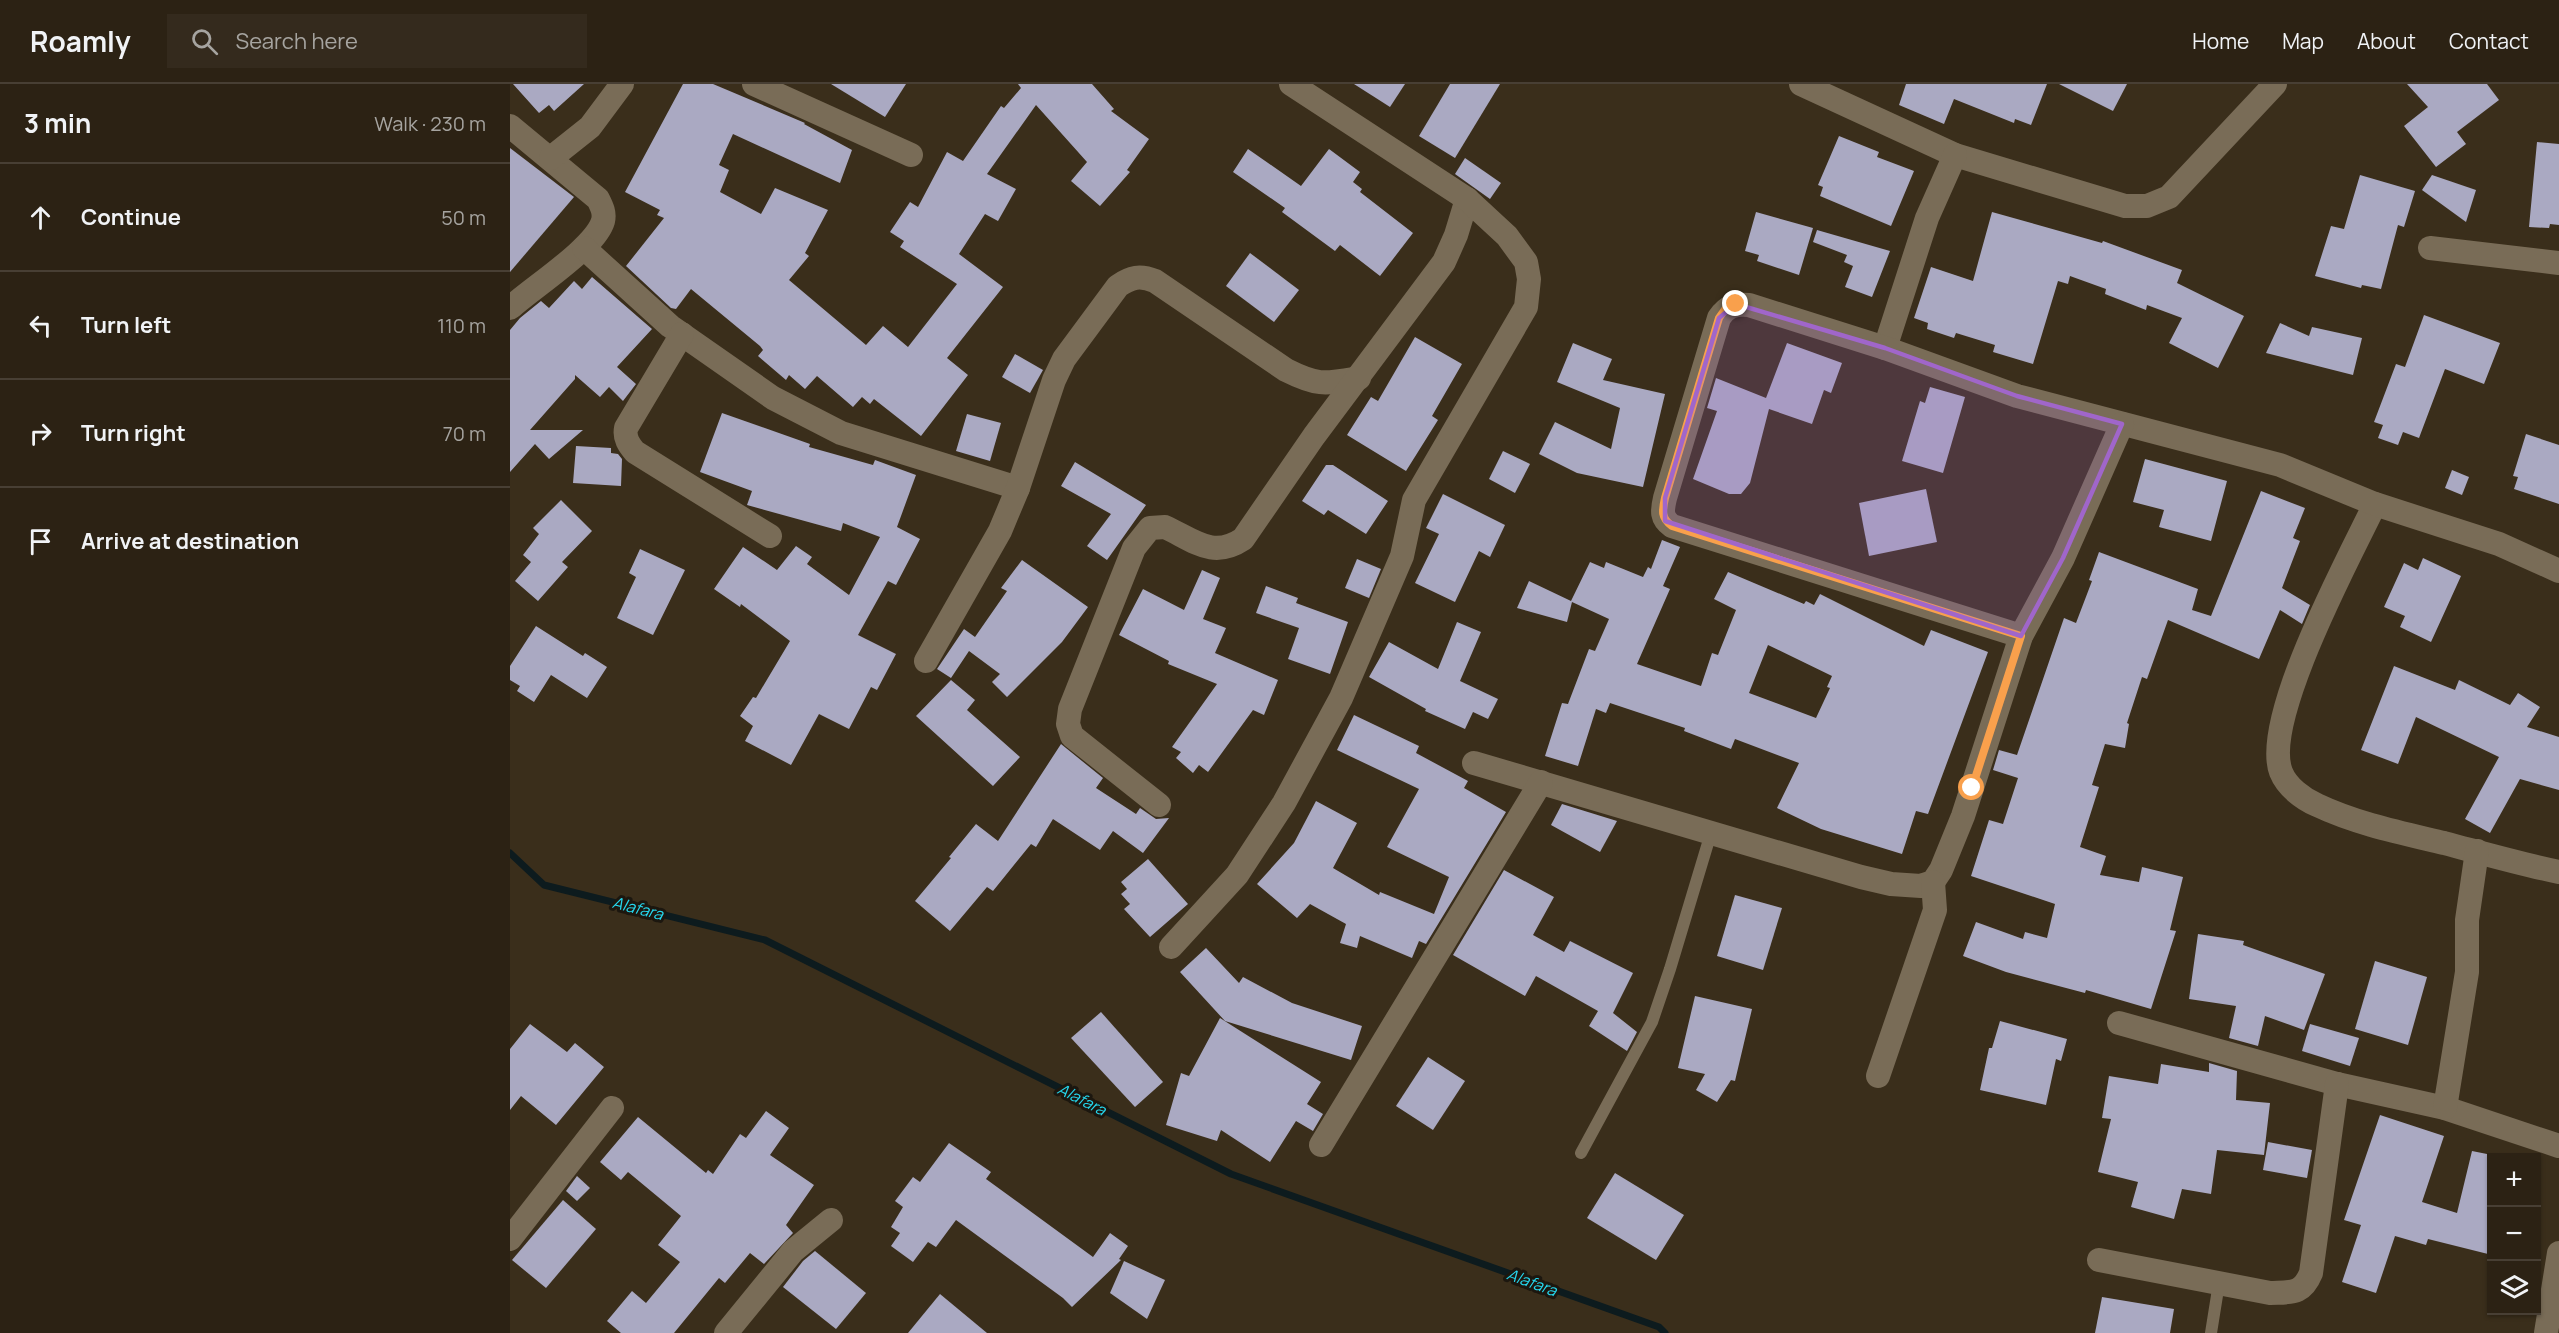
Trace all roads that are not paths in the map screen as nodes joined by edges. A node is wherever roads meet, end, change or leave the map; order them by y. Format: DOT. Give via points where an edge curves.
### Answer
graph roads {
  1 [pos="622,84"];
  2 [pos="754,84"];
  3 [pos="1291,84"];
  4 [pos="1801,84"];
  5 [pos="2275,84"];
  6 [pos="510,126"];
  7 [pos="911,155"];
  8 [pos="1955,155"];
  9 [pos="552,158"];
  10 [pos="1467,199"];
  11 [pos="2430,248"];
  12 [pos="584,249"];
  13 [pos="2559,262"];
  14 [pos="510,308"];
  15 [pos="682,334"];
  16 [pos="1885,348"];
  17 [pos="1359,378"];
  18 [pos="2122,424"];
  19 [pos="1018,488"];
  20 [pos="2375,504"];
  21 [pos="770,536"];
  22 [pos="2559,571"];
  23 [pos="2021,636"];
  24 [pos="926,661"];
  25 [pos="1474,762"];
  26 [pos="1540,782"];
  27 [pos="1159,805"];
  28 [pos="1711,833"];
  29 [pos="2477,852"];
  30 [pos="2559,872"];
  31 [pos="1933,882"];
  32 [pos="1171,947"];
  33 [pos="2119,1023"];
  34 [pos="1878,1076"];
  35 [pos="2337,1084"];
  36 [pos="612,1108"];
  37 [pos="2445,1108"];
  38 [pos="1321,1145"];
  39 [pos="2559,1146"];
  40 [pos="1581,1153"];
  41 [pos="831,1220"];
  42 [pos="510,1239"];
  43 [pos="2559,1253"];
  44 [pos="2099,1260"];
  45 [pos="2219,1283"];
  46 [pos="726,1333"];
  47 [pos="2211,1333"];
  48 [pos="2546,1333"];
  1 -- 9 [label="street" via="590,127"];
  2 -- 7 [label="street"];
  3 -- 10 [label="street"];
  4 -- 8 [label="street"];
  5 -- 8 [label="street" via="2169,197 2147,206 2125,206"];
  6 -- 9 [label="street"];
  8 -- 16 [label="street" via="1927,218"];
  9 -- 12 [label="street" via="598,199 604,212 602,223"];
  10 -- 17 [label="street" via="1444,261"];
  10 -- 32 [label="street" via="1507,236 1526,261 1526,307 1414,501 1402,556 1341,698 1284,803 1237,875"];
  11 -- 13 [label="street"];
  12 -- 14 [label="street"];
  12 -- 15 [label="street"];
  15 -- 19 [label="street" via="773,398 841,433"];
  15 -- 21 [label="street" via="626,428 629,445"];
  16 -- 18 [label="street" via="2017,396"];
  16 -- 23 [label="street" via="1749,305 1726,308 1719,318 1665,498 1664,517 1672,526"];
  17 -- 19 [label="street" via="1325,384 1308,381 1155,281 1143,276 1130,278 1118,286 1064,359"];
  17 -- 27 [label="street" via="1243,539 1229,548 1214,549 1157,527 1150,528 1134,548 1074,699 1068,724 1072,736"];
  18 -- 20 [label="street" via="2280,465"];
  18 -- 23 [label="street" via="2063,558"];
  19 -- 24 [label="street" via="1000,531"];
  20 -- 22 [label="street" via="2499,544"];
  20 -- 29 [label="street" via="2296,675 2283,715 2278,751 2281,771 2293,789 2316,805 2380,827"];
  23 -- 31 [label="street" via="1963,816"];
  25 -- 26 [label="street"];
  26 -- 28 [label="street"];
  26 -- 38 [label="street"];
  28 -- 31 [label="street" via="1891,884 1921,886"];
  28 -- 40 [label="lane" via="1652,1022"];
  29 -- 30 [label="street"];
  29 -- 37 [label="street" via="2467,920 2467,972"];
  31 -- 34 [label="street" via="1935,910"];
  33 -- 35 [label="street"];
  35 -- 37 [label="street"];
  35 -- 45 [label="street" via="2306,1286 2297,1292 2270,1293"];
  36 -- 42 [label="street"];
  37 -- 39 [label="street"];
  41 -- 46 [label="street" via="793,1251"];
  43 -- 48 [label="street"];
  44 -- 45 [label="street"];
  45 -- 47 [label="lane"];
}
